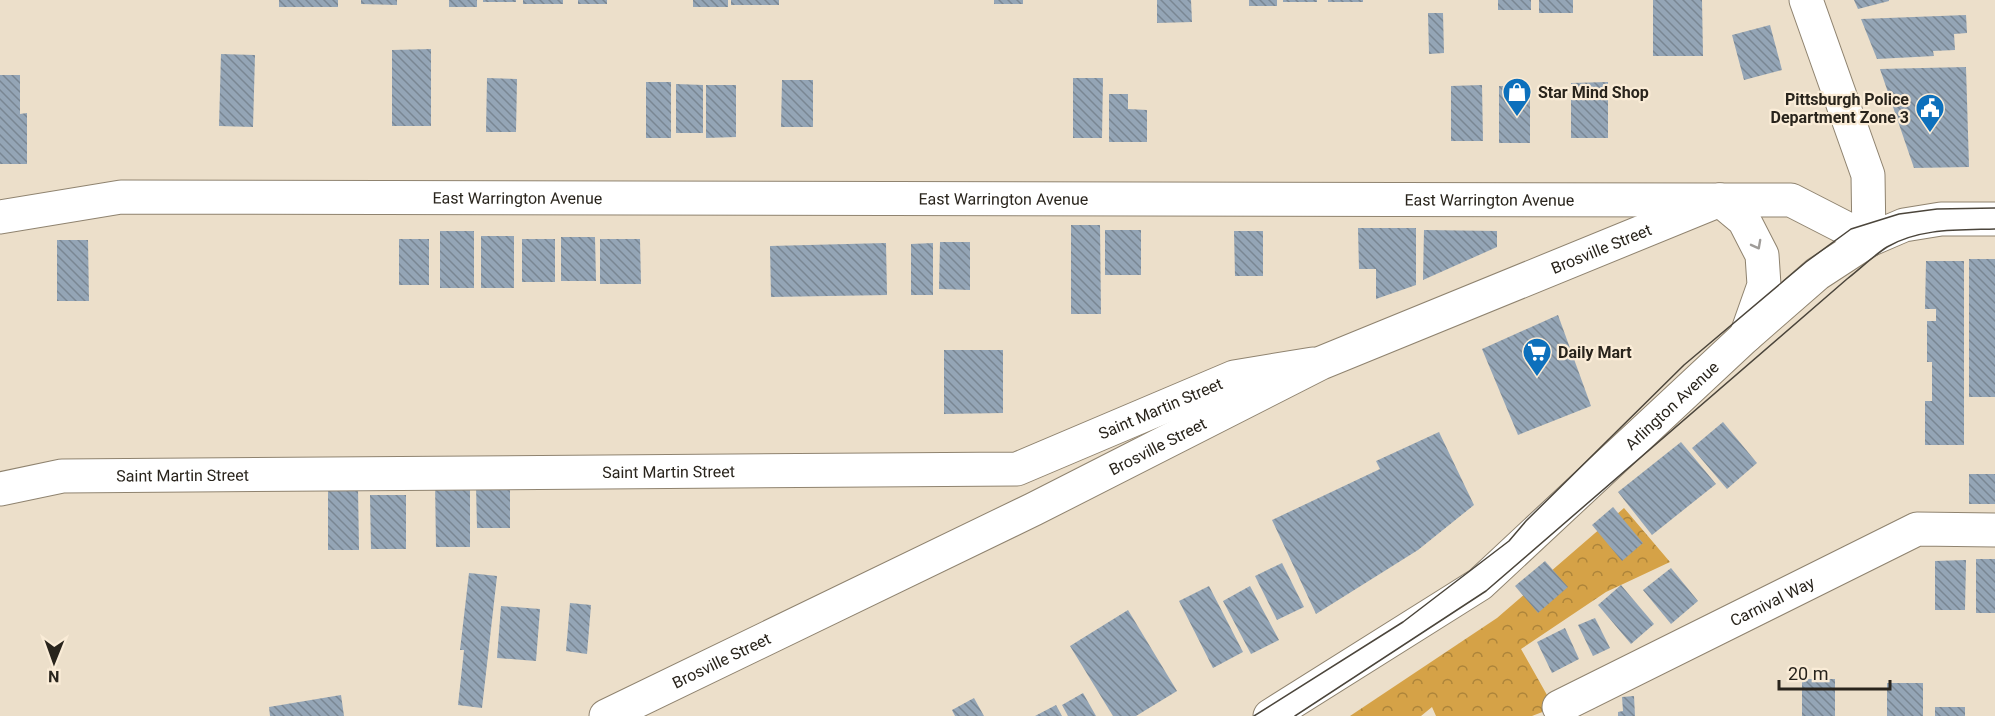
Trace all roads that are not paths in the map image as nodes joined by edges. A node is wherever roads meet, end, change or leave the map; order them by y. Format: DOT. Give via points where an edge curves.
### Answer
graph roads {
  1 [pos="1806,0"];
  2 [pos="1720,200"];
  3 [pos="0,218"];
  4 [pos="1995,219"];
  5 [pos="1869,240"];
  6 [pos="1746,336"];
  7 [pos="1321,363"];
  8 [pos="0,489"];
  9 [pos="1995,530"];
  10 [pos="1559,707"];
  11 [pos="606,716"];
  12 [pos="1270,716"];
  1 -- 5 [label="street" via="1868,175"];
  2 -- 3 [label="street, East Warrington Avenue" via="121,197"];
  2 -- 5 [label="street, East Warrington Avenue" via="1791,200"];
  2 -- 6 [label="street, one-way" via="1744,220 1762,255 1764,285"];
  2 -- 7 [label="street, Brosville Street"];
  4 -- 5 [label="street" via="1941,219 1904,225"];
  5 -- 6 [label="street, Arlington Avenue" via="1817,274"];
  6 -- 12 [label="street, Arlington Avenue" via="1480,584"];
  7 -- 8 [label="street, Saint Martin Street" via="1234,377 1017,469 62,476"];
  7 -- 11 [label="street, Brosville Street" via="1034,509"];
  9 -- 10 [label="street, Carnival Way" via="1917,530"];
}
